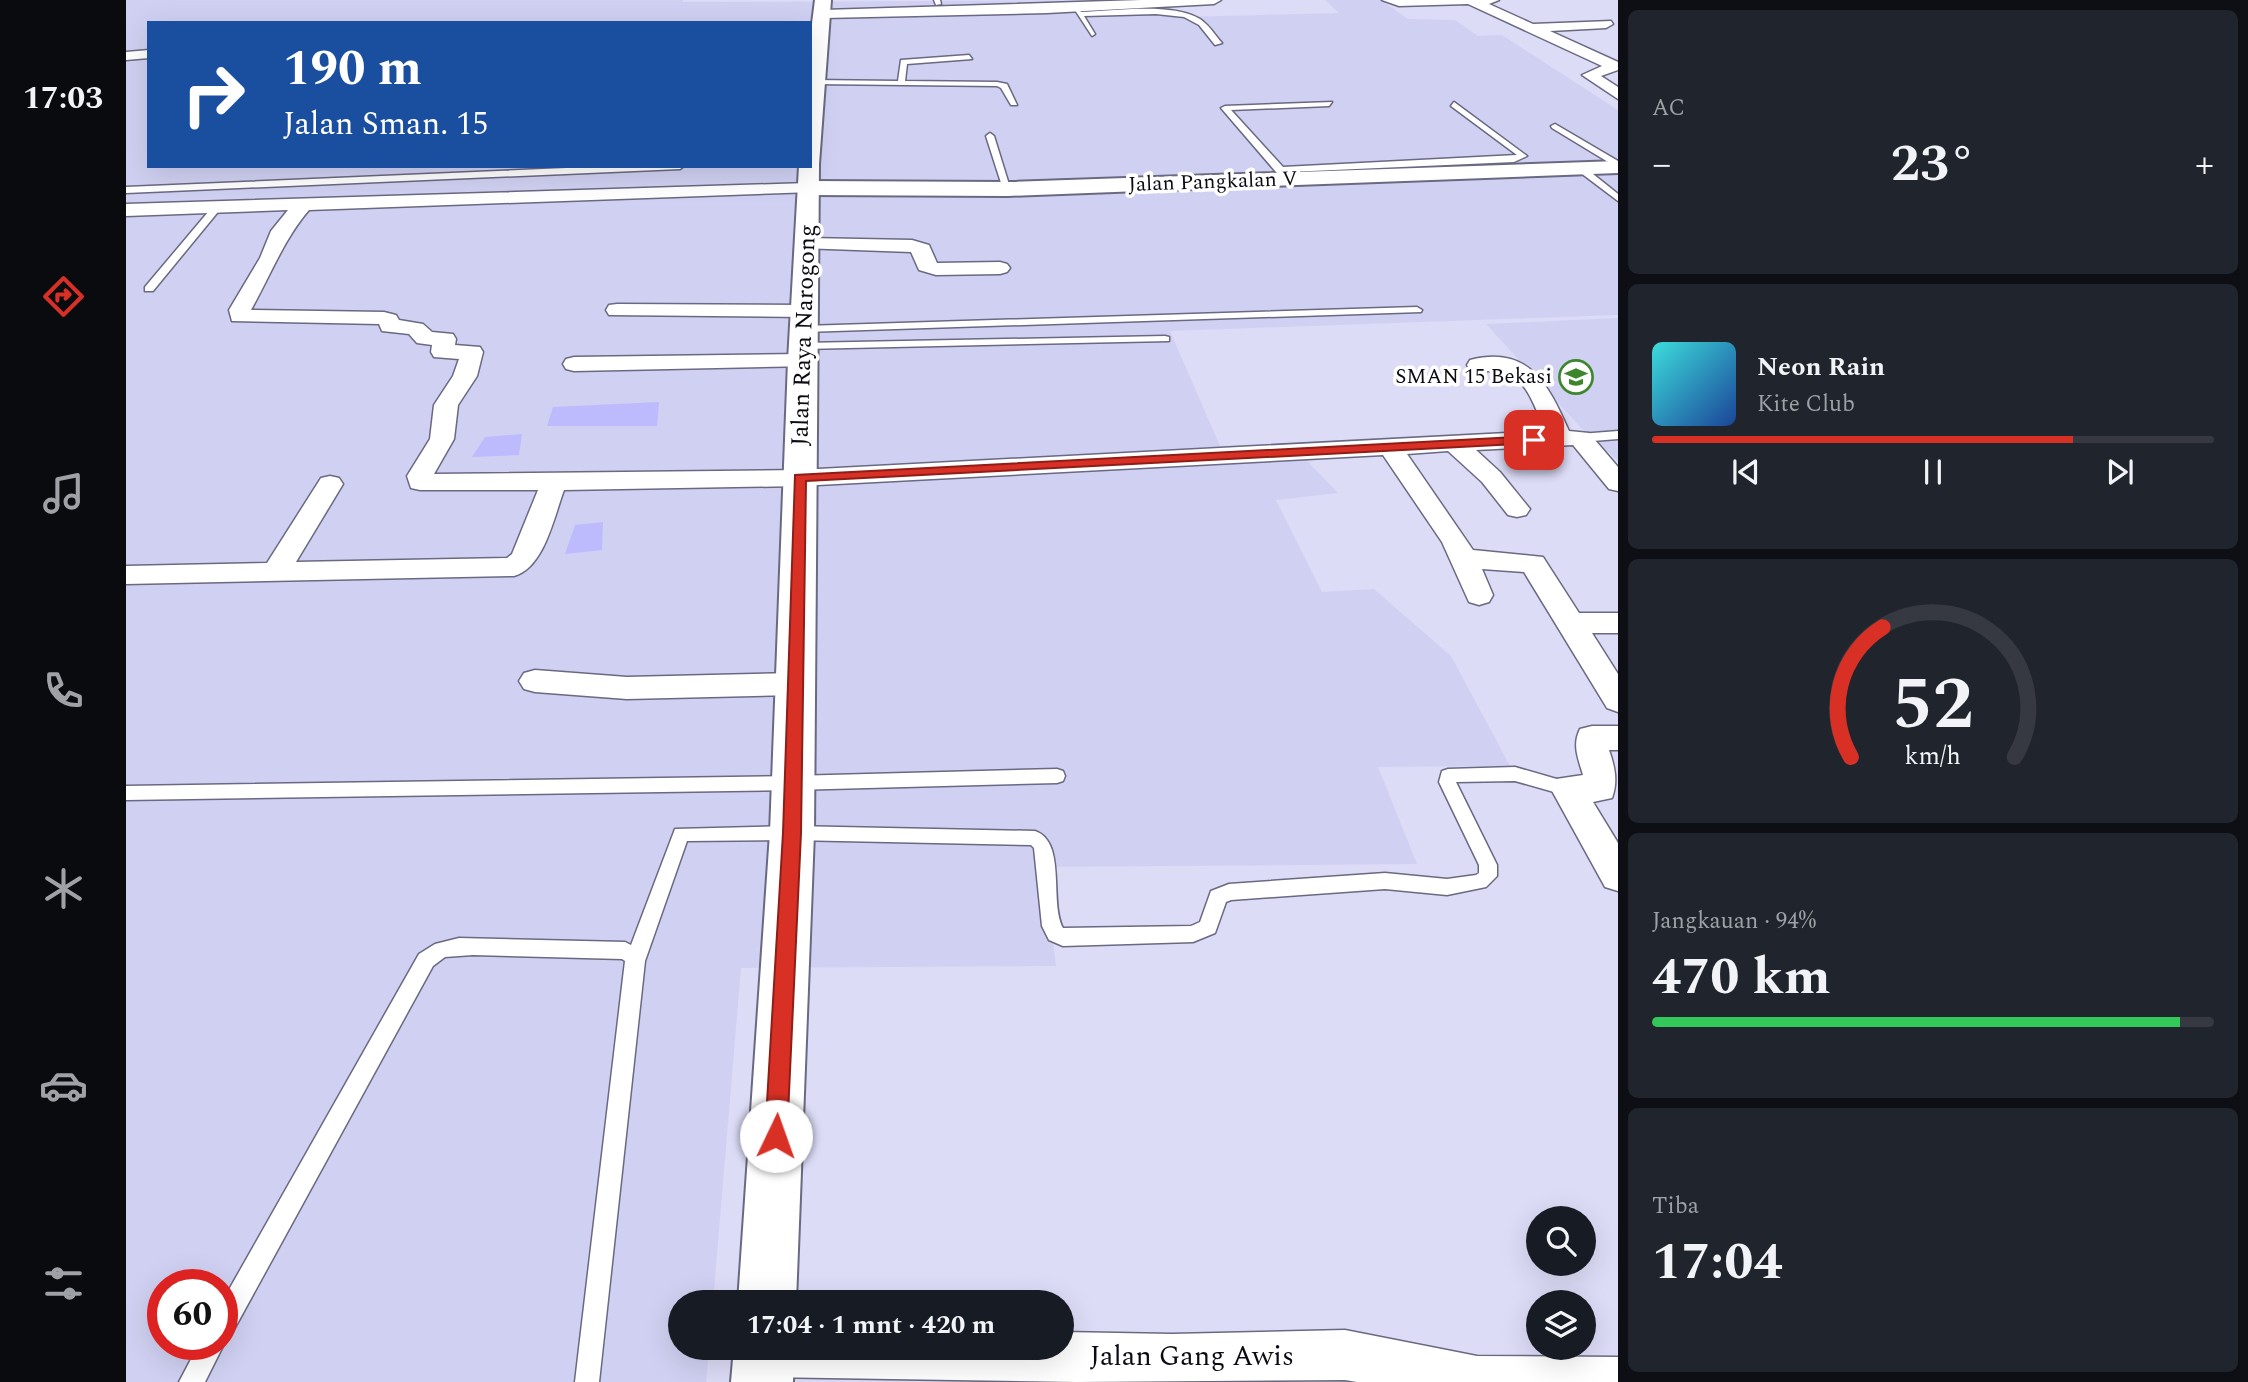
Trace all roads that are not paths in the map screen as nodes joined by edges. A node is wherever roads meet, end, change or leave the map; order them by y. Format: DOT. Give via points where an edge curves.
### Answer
graph roads {
  1 [pos="1214,0"];
  2 [pos="1389,0"];
  3 [pos="1499,0"];
  4 [pos="1471,1"];
  5 [pos="823,7"];
  6 [pos="1077,11"];
  7 [pos="1606,24"];
  8 [pos="1533,28"];
  9 [pos="1092,34"];
  10 [pos="814,39"];
  11 [pos="1218,43"];
  12 [pos="147,54"];
  13 [pos="126,57"];
  14 [pos="970,57"];
  15 [pos="1616,65"];
  16 [pos="813,81"];
  17 [pos="901,83"];
  18 [pos="1617,94"];
  19 [pos="1014,103"];
  20 [pos="812,104"];
  21 [pos="1329,104"];
  22 [pos="1454,104"];
  23 [pos="1555,126"];
  24 [pos="990,136"];
  25 [pos="1618,166"];
  26 [pos="401,168"];
  27 [pos="636,168"];
  28 [pos="1580,168"];
  29 [pos="809,172"];
  30 [pos="1284,175"];
  31 [pos="398,177"];
  32 [pos="1008,189"];
  33 [pos="126,190"];
  34 [pos="1618,198"];
  35 [pos="302,206"];
  36 [pos="217,207"];
  37 [pos="126,210"];
  38 [pos="808,244"];
  39 [pos="1000,268"];
  40 [pos="149,289"];
  41 [pos="617,310"];
  42 [pos="1417,310"];
  43 [pos="803,337"];
  44 [pos="1165,339"];
  45 [pos="574,364"];
  46 [pos="1478,365"];
  47 [pos="1618,435"];
  48 [pos="1570,438"];
  49 [pos="1456,445"];
  50 [pos="1391,448"];
  51 [pos="799,478"];
  52 [pos="554,482"];
  53 [pos="1618,483"];
  54 [pos="330,484"];
  55 [pos="1517,509"];
  56 [pos="1465,559"];
  57 [pos="277,570"];
  58 [pos="126,575"];
  59 [pos="1479,595"];
  60 [pos="1571,623"];
  61 [pos="1618,623"];
  62 [pos="535,681"];
  63 [pos="794,684"];
  64 [pos="1618,700"];
  65 [pos="1618,738"];
  66 [pos="1057,776"];
  67 [pos="792,783"];
  68 [pos="1568,789"];
  69 [pos="126,793"];
  70 [pos="792,833"];
  71 [pos="1618,876"];
  72 [pos="635,961"];
  73 [pos="768,1290"];
  74 [pos="238,1297"];
  75 [pos="203,1360"];
  76 [pos="1004,1360"];
  77 [pos="1174,1370"];
  78 [pos="191,1382"];
  79 [pos="587,1382"];
  80 [pos="1618,1382"];
  1 -- 6 [label="street"];
  2 -- 4 [label="street"];
  3 -- 4 [label="street"];
  4 -- 8 [label="street"];
  5 -- 6 [label="street"];
  5 -- 10 [label="main road, Jalan Raya Narogong"];
  6 -- 9 [label="lane"];
  6 -- 11 [label="lane" via="1189,16"];
  7 -- 8 [label="street"];
  8 -- 15 [label="street"];
  10 -- 16 [label="main road, Jalan Raya Narogong"];
  12 -- 13 [label="street"];
  14 -- 17 [label="lane" via="904,62"];
  15 -- 18 [label="street" via="1590,75"];
  16 -- 17 [label="lane"];
  16 -- 20 [label="main road, Jalan Raya Narogong"];
  17 -- 19 [label="lane" via="998,84"];
  21 -- 30 [label="lane" via="1225,108"];
  22 -- 30 [label="lane" via="1523,156"];
  23 -- 25 [label="lane"];
  24 -- 32 [label="lane"];
  25 -- 28 [label="main road, Jalan Pangkalan V"];
  26 -- 31 [label="lane"];
  27 -- 31 [label="lane"];
  28 -- 30 [label="main road, Jalan Pangkalan V"];
  28 -- 34 [label="lane"];
  29 -- 32 [label="main road, Jalan Pangkalan V"];
  29 -- 35 [label="street"];
  29 -- 38 [label="main road, Jalan Raya Narogong"];
  30 -- 32 [label="main road, Jalan Pangkalan V"];
  31 -- 33 [label="lane"];
  35 -- 36 [label="street"];
  35 -- 52 [label="street" via="281,231 240,316 384,318 390,326 417,329 425,338 445,339 442,352 472,352 465,376 446,405 442,439 420,482"];
  36 -- 37 [label="street"];
  36 -- 40 [label="lane"];
  38 -- 39 [label="street" via="912,246 922,249 926,266 936,269"];
  38 -- 43 [label="main road, Jalan Raya Narogong"];
  41 -- 43 [label="street"];
  42 -- 43 [label="lane"];
  43 -- 44 [label="lane"];
  43 -- 45 [label="street"];
  43 -- 51 [label="main road, Jalan Raya Narogong"];
  46 -- 48 [label="street" via="1511,366 1524,373"];
  47 -- 48 [label="lane"];
  48 -- 49 [label="street"];
  48 -- 53 [label="street"];
  49 -- 50 [label="street"];
  49 -- 55 [label="street"];
  50 -- 51 [label="street"];
  50 -- 56 [label="street"];
  51 -- 52 [label="street"];
  51 -- 63 [label="main road, Jalan Raya Narogong"];
  52 -- 57 [label="street" via="524,559 514,567"];
  54 -- 57 [label="street"];
  56 -- 59 [label="street"];
  56 -- 60 [label="street" via="1533,563"];
  57 -- 58 [label="street"];
  60 -- 61 [label="street"];
  60 -- 64 [label="street"];
  62 -- 63 [label="street" via="627,688"];
  63 -- 67 [label="main road, Jalan Raya Narogong"];
  65 -- 68 [label="street" via="1592,738 1603,784 1600,788"];
  66 -- 67 [label="lane"];
  67 -- 69 [label="lane"];
  67 -- 70 [label="main road, Jalan Raya Narogong"];
  68 -- 70 [label="lane" via="1516,774 1448,776 1488,864 1488,876 1480,882 1447,887 1385,881 1229,892 1218,897 1208,927 1193,934 1063,938 1056,934 1051,926 1043,845 1035,838"];
  68 -- 71 [label="street"];
  70 -- 72 [label="lane" via="681,834"];
  70 -- 73 [label="main road, Jalan Raya Narogong"];
  72 -- 74 [label="lane" via="625,951 473,946 433,952"];
  72 -- 79 [label="lane"];
  75 -- 78 [label="lane"];
  76 -- 77 [label="street, Jalan Gang Awis"];
  77 -- 80 [label="street, Jalan Gang Awis" via="1345,1355 1477,1381"];
}
